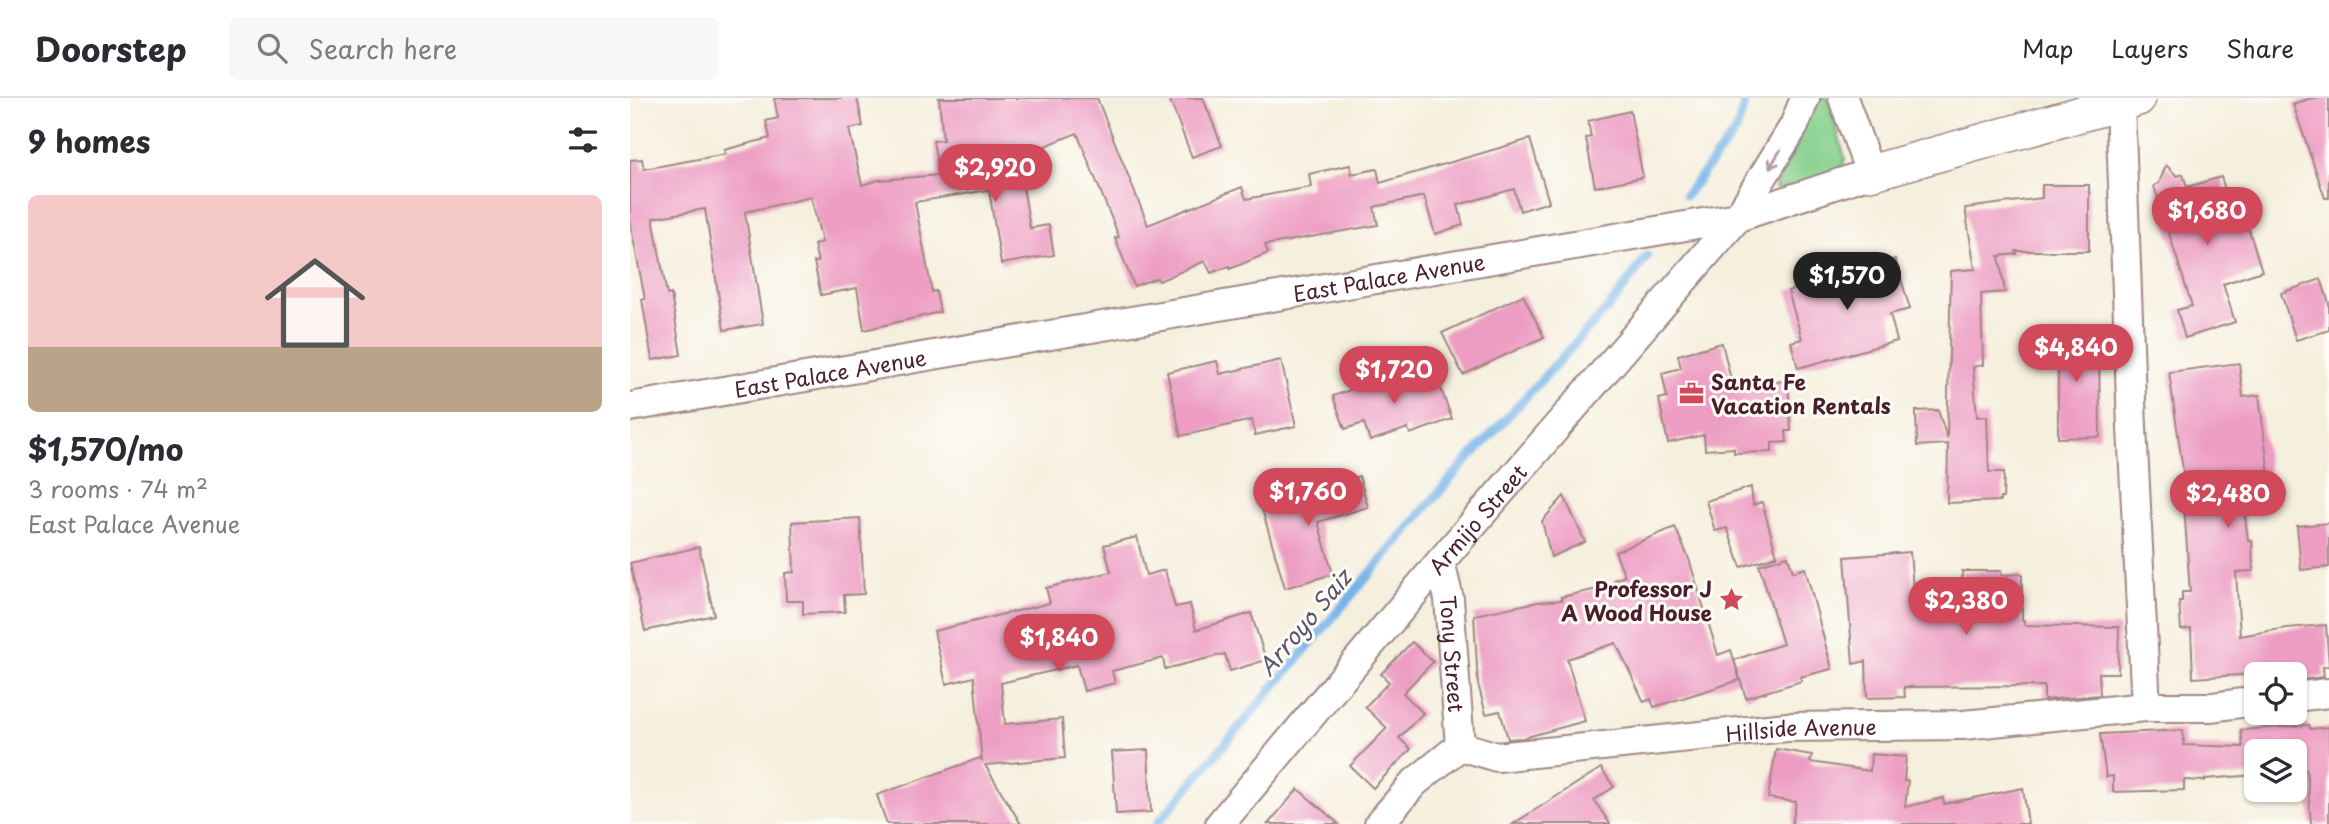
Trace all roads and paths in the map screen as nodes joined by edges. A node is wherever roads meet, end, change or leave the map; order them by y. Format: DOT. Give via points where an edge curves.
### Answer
graph roads {
  1 [pos="1805,98"];
  2 [pos="1843,98"];
  3 [pos="2129,101"];
  4 [pos="1870,173"];
  5 [pos="1738,217"];
  6 [pos="630,407"];
  7 [pos="1440,562"];
  8 [pos="2329,692"];
  9 [pos="2307,695"];
  10 [pos="2244,703"];
  11 [pos="2146,707"];
  12 [pos="1460,747"];
  13 [pos="1220,824"];
  14 [pos="1379,824"];
  1 -- 5 [label="street, Armijo Street, one-way" via="1794,126"];
  2 -- 4 [label="street"];
  3 -- 4 [label="street, East Palace Avenue"];
  3 -- 11 [label="street" via="2132,427"];
  4 -- 5 [label="street, East Palace Avenue"];
  5 -- 6 [label="street, East Palace Avenue"];
  5 -- 7 [label="street, Armijo Street"];
  7 -- 12 [label="street, Tony Street" via="1449,600"];
  7 -- 13 [label="street, Armijo Street"];
  8 -- 9 [label="street"];
  10 -- 11 [label="street, Hillside Avenue"];
  11 -- 12 [label="street, Hillside Avenue" via="1963,725 1787,727 1497,757"];
  12 -- 14 [label="street" via="1414,783"];
}
